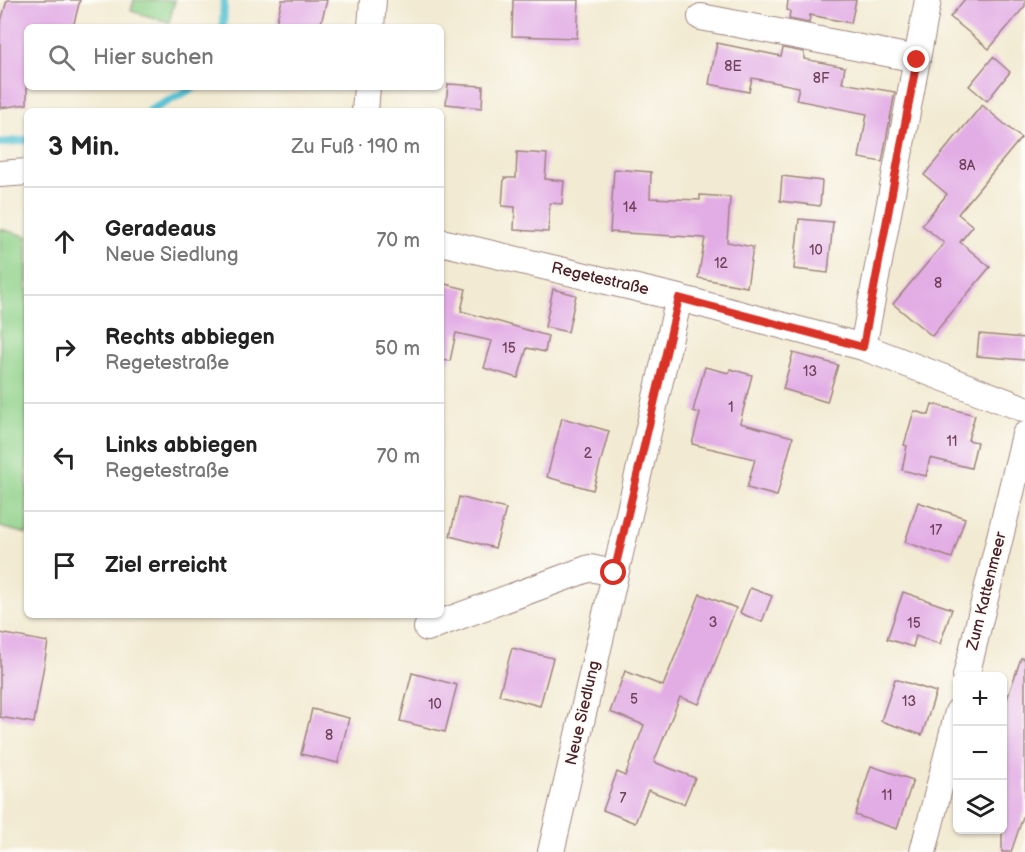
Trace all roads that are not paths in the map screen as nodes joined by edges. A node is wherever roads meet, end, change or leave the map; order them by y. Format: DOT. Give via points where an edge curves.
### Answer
graph roads {
  1 [pos="373,0"];
  2 [pos="928,0"];
  3 [pos="701,17"];
  4 [pos="371,24"];
  5 [pos="917,60"];
  6 [pos="367,90"];
  7 [pos="365,108"];
  8 [pos="24,172"];
  9 [pos="0,174"];
  10 [pos="444,243"];
  11 [pos="679,298"];
  12 [pos="863,347"];
  13 [pos="1025,409"];
  14 [pos="1025,435"];
  15 [pos="614,573"];
  16 [pos="427,628"];
  17 [pos="967,672"];
  18 [pos="954,726"];
  19 [pos="551,852"];
  20 [pos="923,852"];
  1 -- 4 [label="street"];
  2 -- 5 [label="street"];
  3 -- 5 [label="street"];
  5 -- 12 [label="street"];
  6 -- 7 [label="street"];
  8 -- 9 [label="street"];
  10 -- 11 [label="street, Regetestraße"];
  11 -- 12 [label="street, Regetestraße"];
  11 -- 15 [label="street, Neue Siedlung"];
  12 -- 13 [label="street, Regetestraße"];
  14 -- 17 [label="street, Zum Kattenmeer"];
  15 -- 16 [label="street" via="590,568"];
  15 -- 19 [label="street, Neue Siedlung"];
  18 -- 20 [label="street"];
}
